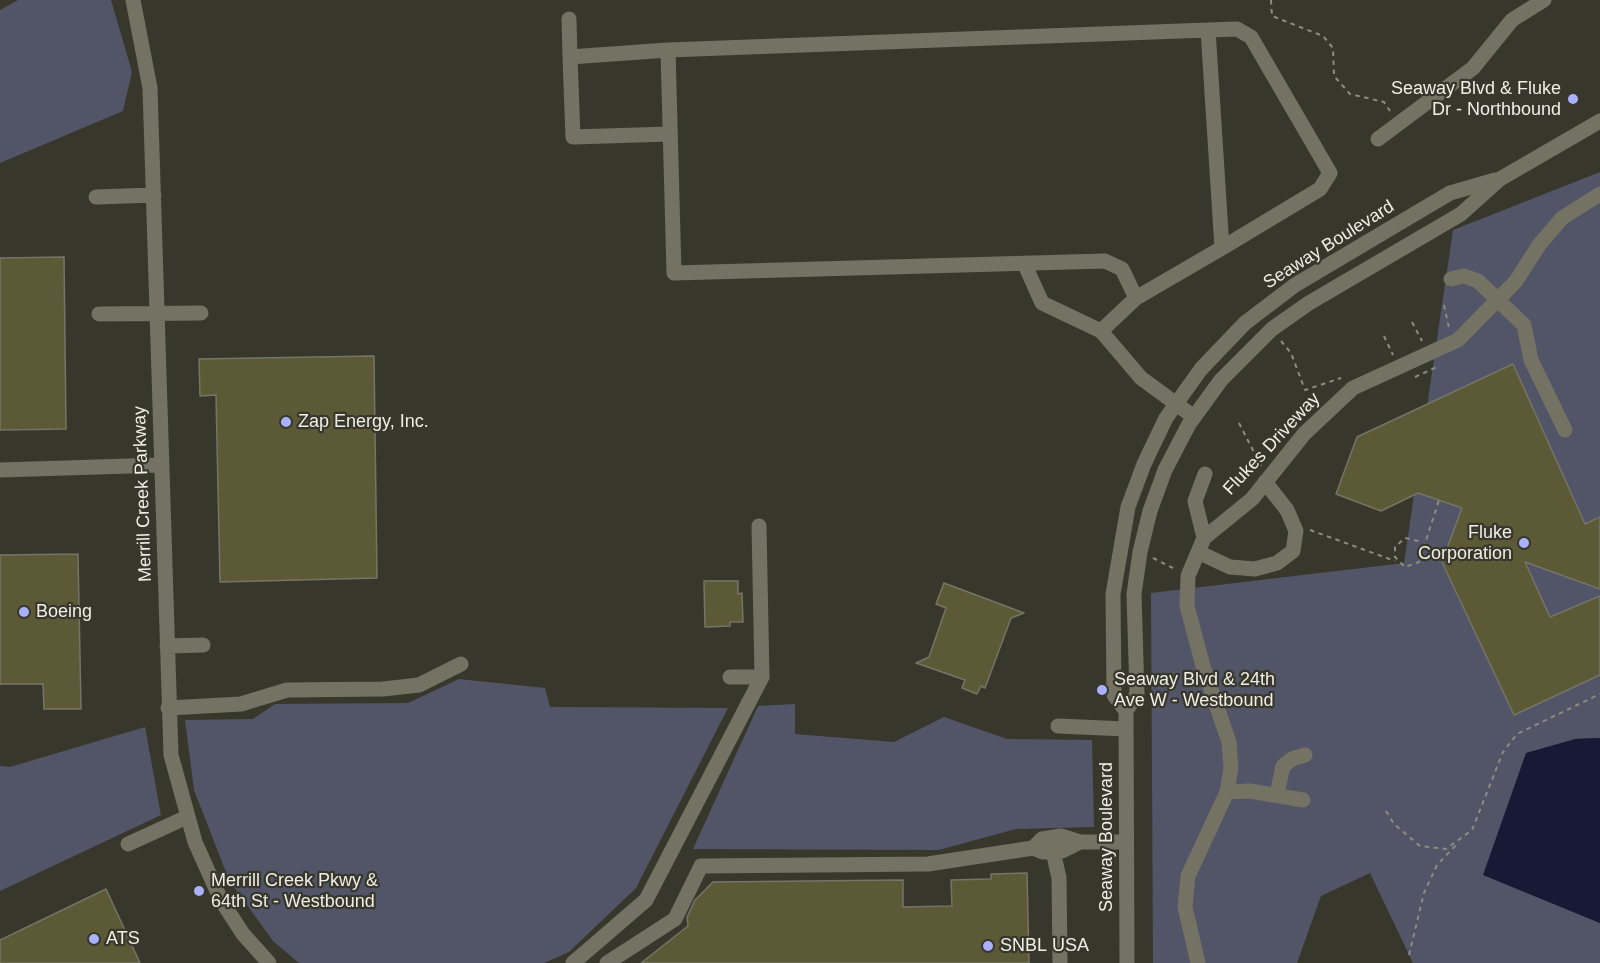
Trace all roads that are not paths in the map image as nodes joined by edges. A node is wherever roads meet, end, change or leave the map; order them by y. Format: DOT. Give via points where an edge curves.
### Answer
graph roads {
  1 [pos="133,0"];
  2 [pos="1544,0"];
  3 [pos="569,20"];
  4 [pos="1208,30"];
  5 [pos="668,50"];
  6 [pos="570,57"];
  7 [pos="1600,121"];
  8 [pos="670,134"];
  9 [pos="1378,139"];
  10 [pos="1500,179"];
  11 [pos="1600,194"];
  12 [pos="154,195"];
  13 [pos="96,197"];
  14 [pos="1222,248"];
  15 [pos="1025,265"];
  16 [pos="1450,279"];
  17 [pos="1136,298"];
  18 [pos="1499,299"];
  19 [pos="201,313"];
  20 [pos="99,314"];
  21 [pos="157,314"];
  22 [pos="1101,331"];
  23 [pos="1176,405"];
  24 [pos="1194,417"];
  25 [pos="1565,430"];
  26 [pos="162,465"];
  27 [pos="0,470"];
  28 [pos="1205,474"];
  29 [pos="1268,478"];
  30 [pos="759,526"];
  31 [pos="1201,545"];
  32 [pos="204,645"];
  33 [pos="166,646"];
  34 [pos="461,664"];
  35 [pos="730,677"];
  36 [pos="762,677"];
  37 [pos="168,708"];
  38 [pos="1126,711"];
  39 [pos="1058,726"];
  40 [pos="1126,729"];
  41 [pos="1305,755"];
  42 [pos="1227,792"];
  43 [pos="1277,795"];
  44 [pos="1303,800"];
  45 [pos="187,817"];
  46 [pos="1080,842"];
  47 [pos="1126,842"];
  48 [pos="128,844"];
  49 [pos="1033,848"];
  50 [pos="1053,851"];
  51 [pos="269,963"];
  52 [pos="573,963"];
  53 [pos="607,963"];
  54 [pos="1060,963"];
  55 [pos="1126,963"];
  56 [pos="1197,963"];
  1 -- 12 [label="street, Merrill Creek Parkway" via="150,88"];
  2 -- 9 [label="street" via="1512,20 1473,68"];
  3 -- 6 [label="street"];
  4 -- 5 [label="street"];
  4 -- 14 [label="street"];
  4 -- 14 [label="street" via="1237,29 1251,38 1330,173 1320,189"];
  5 -- 6 [label="street"];
  5 -- 8 [label="street"];
  6 -- 8 [label="street" via="573,137"];
  7 -- 10 [label="street, Seaway Boulevard"];
  8 -- 15 [label="street" via="674,273"];
  10 -- 23 [label="street, Seaway Boulevard" via="1450,193 1295,285 1245,323 1201,369"];
  10 -- 24 [label="street, Seaway Boulevard" via="1461,214 1272,329 1221,380"];
  11 -- 18 [label="street, Flukes Driveway" via="1562,218"];
  12 -- 13 [label="street"];
  12 -- 21 [label="street, Merrill Creek Parkway"];
  14 -- 17 [label="street"];
  15 -- 17 [label="street" via="1105,261 1122,269"];
  15 -- 22 [label="street" via="1042,303"];
  16 -- 18 [label="street" via="1464,276 1478,281"];
  17 -- 22 [label="street"];
  18 -- 25 [label="street" via="1524,325 1531,360"];
  18 -- 29 [label="street, Flukes Driveway" via="1458,340 1353,388 1304,434"];
  19 -- 21 [label="street"];
  20 -- 21 [label="street"];
  21 -- 26 [label="street, Merrill Creek Parkway"];
  22 -- 23 [label="street" via="1141,378"];
  23 -- 24 [label="street"];
  23 -- 38 [label="street, Seaway Boulevard" via="1144,464 1120,544 1113,594 1114,695"];
  24 -- 38 [label="street, Seaway Boulevard" via="1165,470 1140,552 1134,594 1137,694"];
  26 -- 27 [label="street"];
  26 -- 33 [label="street, Merrill Creek Parkway"];
  28 -- 31 [label="street" via="1195,501"];
  29 -- 31 [label="street, Flukes Driveway" via="1252,499"];
  29 -- 31 [label="street" via="1296,531 1293,551 1277,563 1255,569 1230,567"];
  30 -- 36 [label="street"];
  31 -- 42 [label="street, Flukes Driveway" via="1188,576 1187,606 1229,742 1231,768"];
  32 -- 33 [label="street"];
  33 -- 37 [label="street, Merrill Creek Parkway"];
  34 -- 37 [label="street" via="419,685 287,690 241,704"];
  35 -- 36 [label="street"];
  36 -- 52 [label="street" via="646,900"];
  37 -- 45 [label="street, Merrill Creek Parkway" via="171,755"];
  38 -- 40 [label="street, Seaway Boulevard"];
  39 -- 40 [label="street"];
  40 -- 47 [label="street, Seaway Boulevard"];
  41 -- 43 [label="street" via="1283,766"];
  42 -- 43 [label="street"];
  42 -- 56 [label="street, Flukes Driveway" via="1188,876 1185,907"];
  43 -- 44 [label="street"];
  45 -- 48 [label="street"];
  45 -- 51 [label="street, Merrill Creek Parkway" via="221,900 243,934"];
  46 -- 47 [label="street"];
  46 -- 49 [label="street" via="1061,836 1041,838"];
  46 -- 50 [label="street"];
  47 -- 55 [label="street, Seaway Boulevard"];
  49 -- 50 [label="street"];
  49 -- 53 [label="street" via="928,864 701,866 675,919"];
  50 -- 54 [label="street" via="1059,878"];
}
